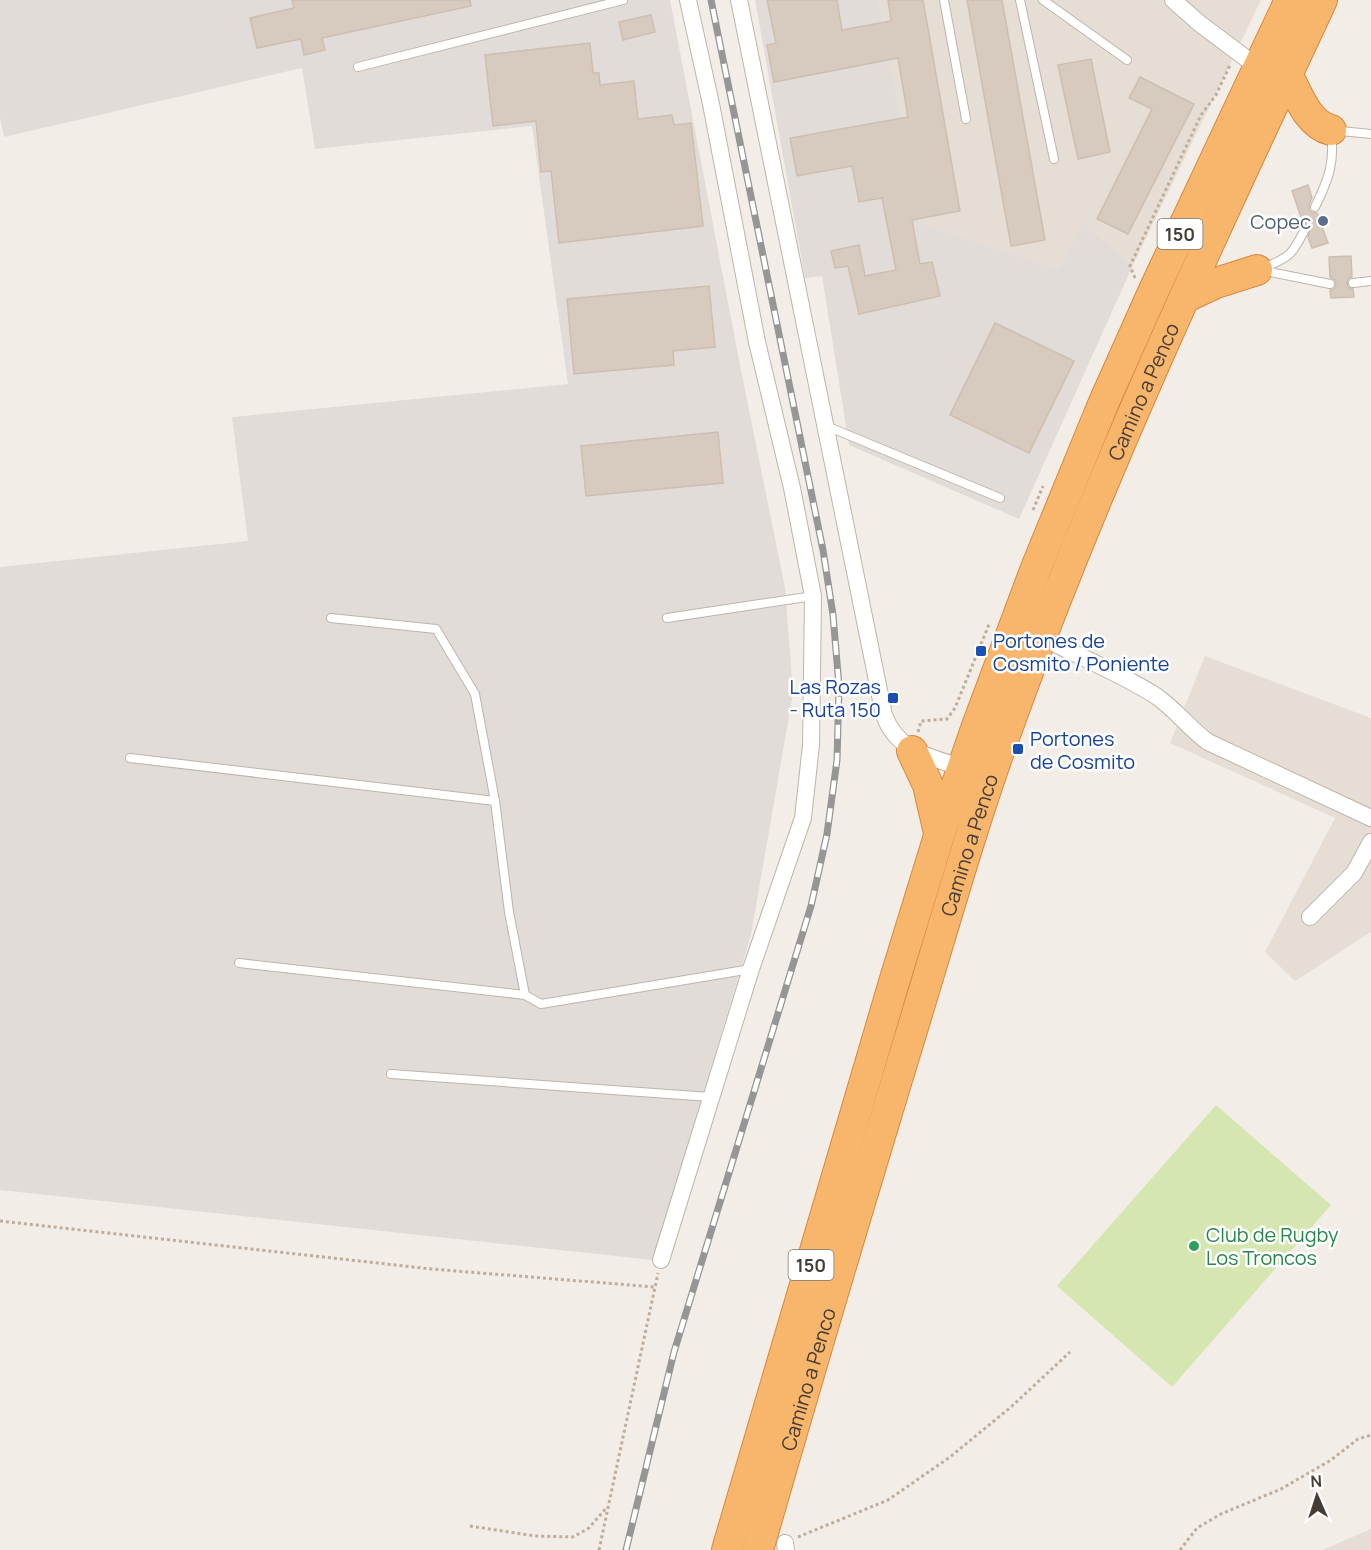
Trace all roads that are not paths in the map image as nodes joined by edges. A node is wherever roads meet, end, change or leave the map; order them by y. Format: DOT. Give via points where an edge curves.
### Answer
graph roads {
  1 [pos="623,0"];
  2 [pos="688,0"];
  3 [pos="739,0"];
  4 [pos="944,0"];
  5 [pos="1020,0"];
  6 [pos="1042,0"];
  7 [pos="1173,0"];
  8 [pos="1290,0"];
  9 [pos="1322,0"];
  10 [pos="1127,60"];
  11 [pos="358,67"];
  12 [pos="1273,71"];
  13 [pos="966,119"];
  14 [pos="1331,130"];
  15 [pos="1371,134"];
  16 [pos="1054,159"];
  17 [pos="1315,207"];
  18 [pos="1305,229"];
  19 [pos="1257,270"];
  20 [pos="1371,281"];
  21 [pos="1353,283"];
  22 [pos="1330,284"];
  23 [pos="1184,298"];
  24 [pos="824,425"];
  25 [pos="1000,498"];
  26 [pos="813,596"];
  27 [pos="331,618"];
  28 [pos="667,618"];
  29 [pos="1041,638"];
  30 [pos="912,751"];
  31 [pos="130,758"];
  32 [pos="962,768"];
  33 [pos="990,777"];
  34 [pos="495,801"];
  35 [pos="1371,818"];
  36 [pos="939,836"];
  37 [pos="1371,842"];
  38 [pos="1310,917"];
  39 [pos="239,963"];
  40 [pos="751,969"];
  41 [pos="525,995"];
  42 [pos="391,1074"];
  43 [pos="711,1097"];
  44 [pos="662,1260"];
  45 [pos="776,1548"];
  46 [pos="727,1550"];
  1 -- 11 [label="lane"];
  2 -- 26 [label="street"];
  3 -- 24 [label="street"];
  4 -- 13 [label="lane"];
  5 -- 16 [label="lane"];
  6 -- 10 [label="lane"];
  7 -- 12 [label="street" via="1199,23"];
  8 -- 12 [label="highway, Camino a Penco / 150"];
  9 -- 12 [label="highway, Camino a Penco / 150"];
  12 -- 14 [label="highway" via="1318,124"];
  12 -- 23 [label="highway, Camino a Penco / 150"];
  12 -- 32 [label="highway, Camino a Penco / 150" via="1163,270 1104,402 1036,567"];
  14 -- 15 [label="lane"];
  14 -- 17 [label="lane" via="1332,166"];
  18 -- 19 [label="lane" via="1288,257"];
  19 -- 22 [label="lane"];
  19 -- 23 [label="highway"];
  20 -- 21 [label="lane"];
  23 -- 29 [label="highway, Camino a Penco / 150" via="1108,469"];
  24 -- 25 [label="lane"];
  24 -- 30 [label="street" via="881,704 892,732"];
  26 -- 28 [label="lane"];
  26 -- 40 [label="street" via="811,745 803,818"];
  27 -- 34 [label="lane" via="436,629 475,694"];
  29 -- 33 [label="highway, Camino a Penco / 150"];
  29 -- 35 [label="street" via="1148,691 1208,742"];
  30 -- 32 [label="street"];
  30 -- 36 [label="highway" via="928,785"];
  31 -- 34 [label="lane"];
  32 -- 33 [label="street"];
  32 -- 36 [label="highway, Camino a Penco / 150"];
  33 -- 45 [label="highway, Camino a Penco / 150" via="768,1515"];
  34 -- 41 [label="lane" via="509,912"];
  36 -- 46 [label="highway, Camino a Penco / 150"];
  37 -- 38 [label="street" via="1354,873"];
  39 -- 41 [label="lane"];
  40 -- 41 [label="lane" via="541,1004"];
  40 -- 43 [label="street"];
  42 -- 43 [label="lane"];
  43 -- 44 [label="street"];
}
